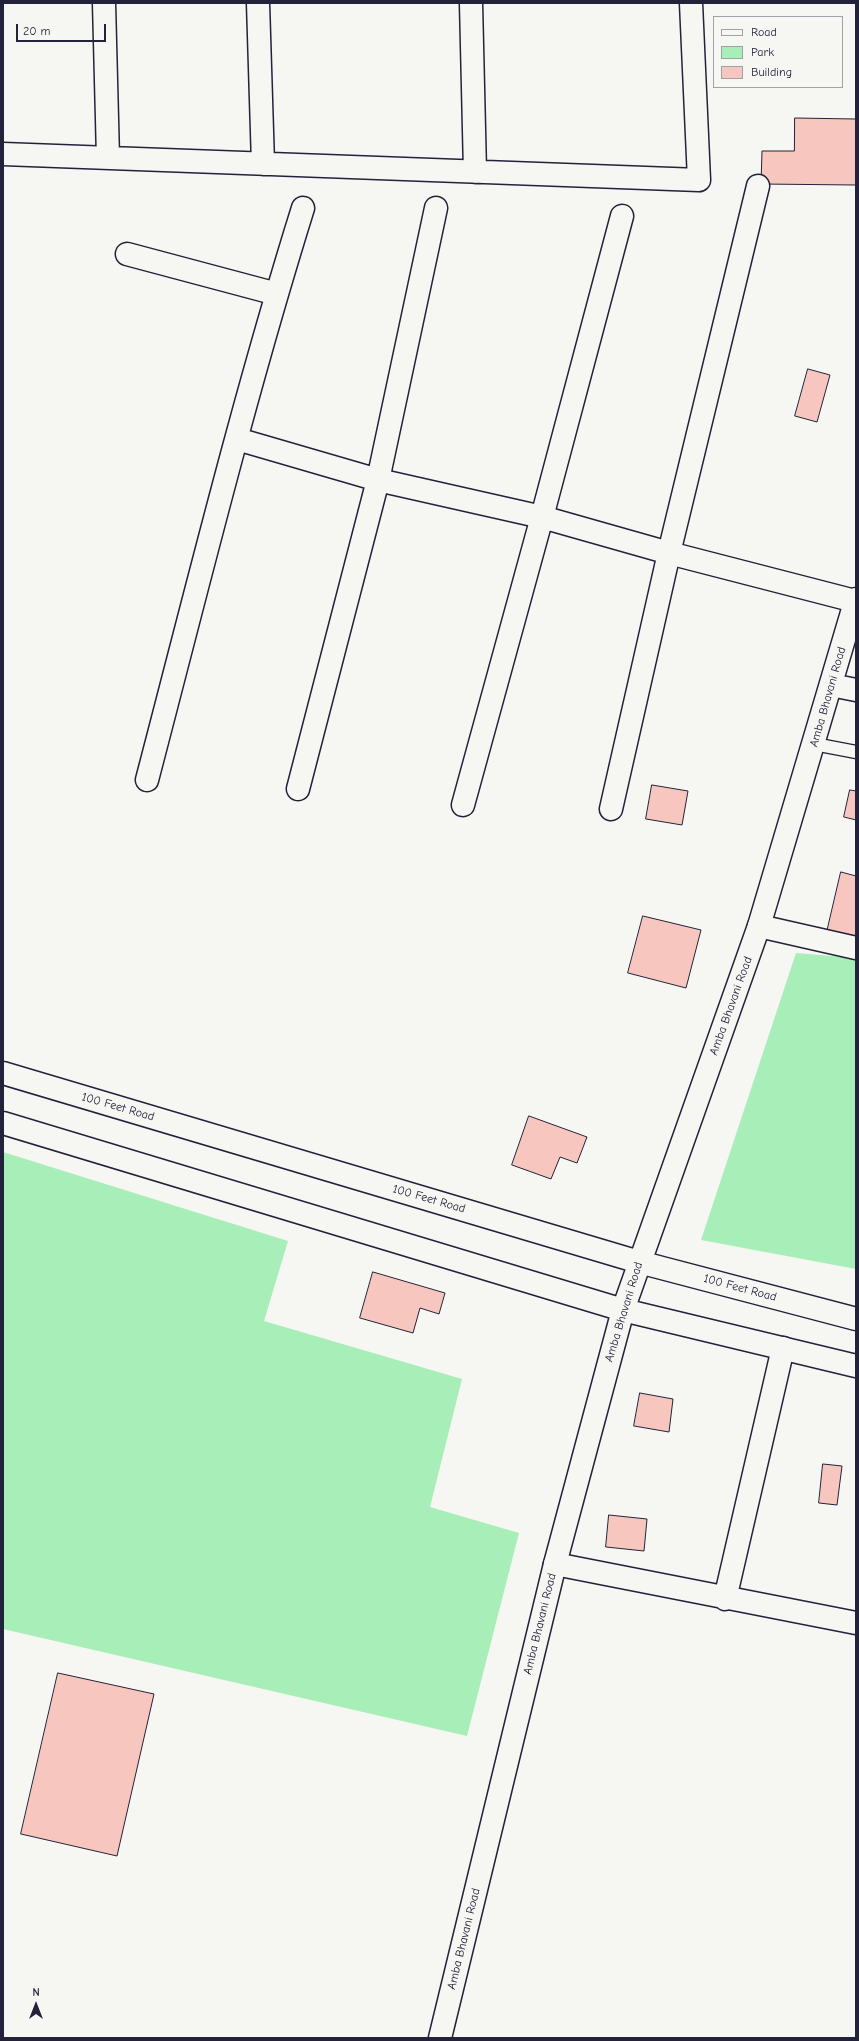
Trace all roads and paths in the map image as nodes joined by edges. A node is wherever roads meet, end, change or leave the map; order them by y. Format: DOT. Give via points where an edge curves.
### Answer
graph roads {
  1 [pos="104,3"];
  2 [pos="258,3"];
  3 [pos="471,3"];
  4 [pos="691,3"];
  5 [pos="3,154"];
  6 [pos="108,158"];
  7 [pos="263,164"];
  8 [pos="475,172"];
  9 [pos="758,186"];
  10 [pos="304,208"];
  11 [pos="436,208"];
  12 [pos="622,216"];
  13 [pos="127,254"];
  14 [pos="276,294"];
  15 [pos="237,439"];
  16 [pos="378,480"];
  17 [pos="542,517"];
  18 [pos="669,553"];
  19 [pos="856,600"];
  20 [pos="831,685"];
  21 [pos="856,690"];
  22 [pos="814,744"];
  23 [pos="856,752"];
  24 [pos="147,780"];
  25 [pos="298,789"];
  26 [pos="463,805"];
  27 [pos="611,809"];
  28 [pos="759,926"];
  29 [pos="856,948"];
  30 [pos="3,1073"];
  31 [pos="3,1123"];
  32 [pos="639,1262"];
  33 [pos="623,1310"];
  34 [pos="856,1319"];
  35 [pos="783,1348"];
  36 [pos="856,1366"];
  37 [pos="555,1564"];
  38 [pos="725,1599"];
  39 [pos="856,1623"];
  40 [pos="440,2038"];
  1 -- 6 [label="street"];
  2 -- 7 [label="street"];
  3 -- 8 [label="street"];
  4 -- 8 [label="street" via="699,180"];
  5 -- 6 [label="street"];
  6 -- 7 [label="street"];
  7 -- 8 [label="street"];
  9 -- 18 [label="street"];
  10 -- 14 [label="street"];
  11 -- 16 [label="street"];
  12 -- 17 [label="street"];
  13 -- 14 [label="street"];
  14 -- 15 [label="street"];
  15 -- 16 [label="street"];
  15 -- 24 [label="street"];
  16 -- 17 [label="street"];
  16 -- 25 [label="street"];
  17 -- 18 [label="street"];
  17 -- 26 [label="street"];
  18 -- 19 [label="street"];
  18 -- 27 [label="street"];
  19 -- 20 [label="street, Amba Bhavani Road"];
  20 -- 21 [label="street"];
  20 -- 22 [label="street, Amba Bhavani Road"];
  22 -- 23 [label="lane"];
  22 -- 28 [label="street, Amba Bhavani Road"];
  28 -- 29 [label="street"];
  28 -- 32 [label="street, Amba Bhavani Road"];
  30 -- 32 [label="street, 100 Feet Road"];
  31 -- 33 [label="street"];
  32 -- 33 [label="street, Amba Bhavani Road"];
  32 -- 34 [label="street, 100 Feet Road"];
  33 -- 35 [label="street"];
  33 -- 37 [label="street, Amba Bhavani Road"];
  35 -- 36 [label="street"];
  35 -- 38 [label="street"];
  37 -- 38 [label="street"];
  37 -- 40 [label="street, Amba Bhavani Road"];
  38 -- 39 [label="street"];
}
